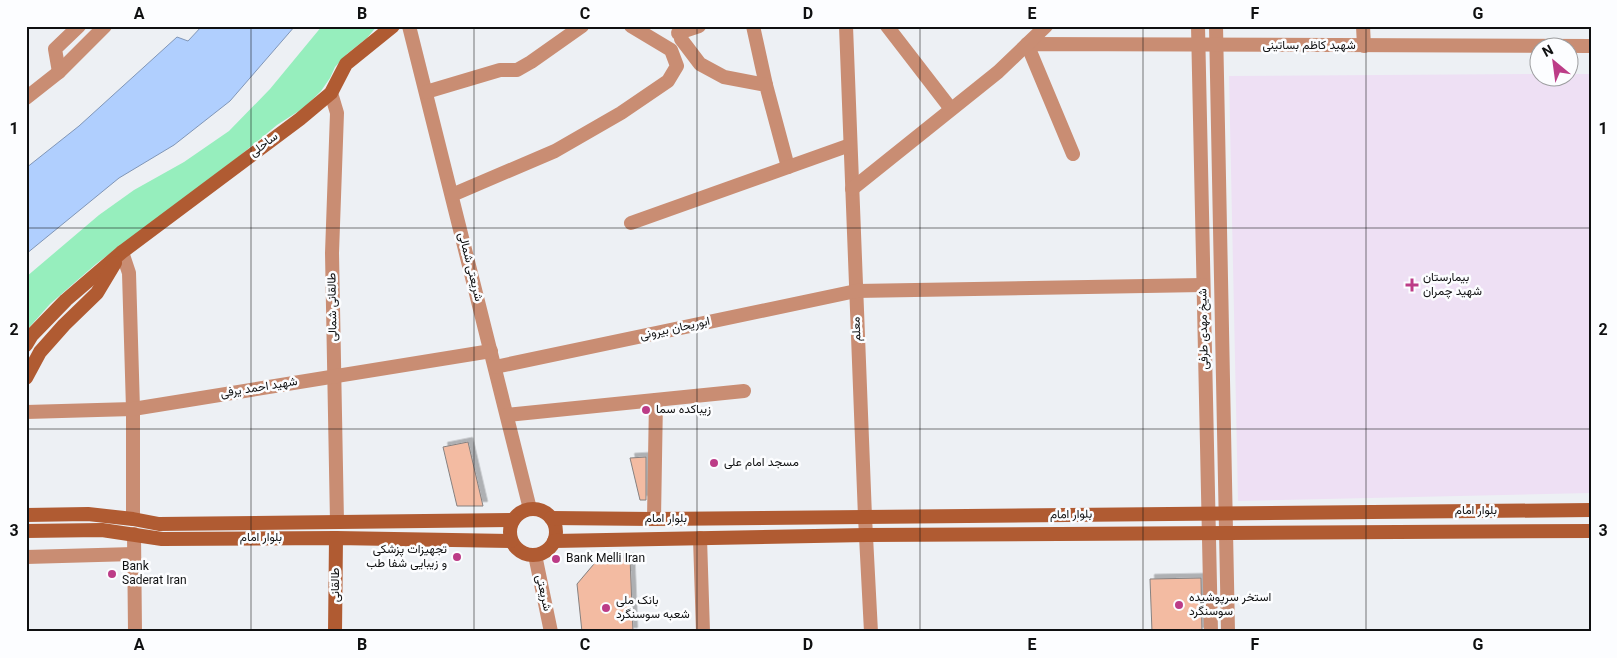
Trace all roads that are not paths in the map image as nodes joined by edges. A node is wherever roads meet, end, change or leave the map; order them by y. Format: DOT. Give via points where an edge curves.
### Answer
graph roads {
  1 [pos="79,26"];
  2 [pos="105,26"];
  3 [pos="393,26"];
  4 [pos="409,26"];
  5 [pos="582,26"];
  6 [pos="631,26"];
  7 [pos="700,26"];
  8 [pos="753,26"];
  9 [pos="846,26"];
  10 [pos="887,26"];
  11 [pos="1046,26"];
  12 [pos="1198,26"];
  13 [pos="1216,26"];
  14 [pos="1362,26"];
  15 [pos="678,33"];
  16 [pos="1027,44"];
  17 [pos="1198,45"];
  18 [pos="1216,45"];
  19 [pos="1364,46"];
  20 [pos="1591,46"];
  21 [pos="671,50"];
  22 [pos="59,72"];
  23 [pos="766,85"];
  24 [pos="426,92"];
  25 [pos="331,93"];
  26 [pos="26,98"];
  27 [pos="951,109"];
  28 [pos="850,145"];
  29 [pos="1072,154"];
  30 [pos="788,167"];
  31 [pos="852,189"];
  32 [pos="452,195"];
  33 [pos="631,223"];
  34 [pos="122,252"];
  35 [pos="1203,285"];
  36 [pos="856,292"];
  37 [pos="26,345"];
  38 [pos="491,351"];
  39 [pos="495,367"];
  40 [pos="335,376"];
  41 [pos="26,378"];
  42 [pos="744,391"];
  43 [pos="656,400"];
  44 [pos="133,409"];
  45 [pos="26,412"];
  46 [pos="507,415"];
  47 [pos="530,509"];
  48 [pos="1591,510"];
  49 [pos="1208,513"];
  50 [pos="1226,513"];
  51 [pos="26,515"];
  52 [pos="864,517"];
  53 [pos="552,518"];
  54 [pos="132,519"];
  55 [pos="654,519"];
  56 [pos="513,520"];
  57 [pos="337,522"];
  58 [pos="26,531"];
  59 [pos="1591,531"];
  60 [pos="1209,533"];
  61 [pos="1226,533"];
  62 [pos="134,534"];
  63 [pos="866,535"];
  64 [pos="336,538"];
  65 [pos="700,538"];
  66 [pos="511,541"];
  67 [pos="554,541"];
  68 [pos="134,554"];
  69 [pos="535,555"];
  70 [pos="26,557"];
  71 [pos="135,632"];
  72 [pos="335,632"];
  73 [pos="551,632"];
  74 [pos="703,632"];
  75 [pos="871,632"];
  76 [pos="1211,632"];
  77 [pos="1228,632"];
  1 -- 22 [label="street" via="55,49"];
  2 -- 22 [label="street"];
  3 -- 25 [label="main road, ساحلی" via="346,64"];
  4 -- 24 [label="street, شریعتی شمالی"];
  5 -- 24 [label="street" via="517,70 500,70"];
  6 -- 21 [label="street"];
  7 -- 15 [label="street"];
  8 -- 23 [label="street"];
  9 -- 28 [label="street, معلم"];
  10 -- 27 [label="street"];
  11 -- 16 [label="street"];
  12 -- 17 [label="street, شیخ مهدی طرفی"];
  13 -- 18 [label="street, شیخ مهدی طرفی"];
  14 -- 19 [label="street"];
  15 -- 21 [label="street"];
  15 -- 23 [label="street" via="700,64 724,77"];
  16 -- 17 [label="street, شهید کاظم بساتینی"];
  16 -- 27 [label="street"];
  16 -- 29 [label="street"];
  17 -- 18 [label="street, شهید کاظم بساتینی"];
  17 -- 35 [label="street, شیخ مهدی طرفی"];
  18 -- 19 [label="street, شهید کاظم بساتینی"];
  18 -- 50 [label="street, شیخ مهدی طرفی"];
  19 -- 20 [label="street, شهید کاظم بساتینی"];
  21 -- 32 [label="street" via="677,66 668,82 555,151"];
  22 -- 26 [label="street"];
  23 -- 30 [label="street"];
  24 -- 32 [label="street, شریعتی شمالی"];
  25 -- 34 [label="main road, ساحلی"];
  25 -- 40 [label="street, طالقانی شمالی" via="337,113 332,253"];
  27 -- 31 [label="street"];
  28 -- 30 [label="street"];
  28 -- 31 [label="street, معلم"];
  30 -- 33 [label="street"];
  31 -- 36 [label="street, معلم"];
  32 -- 38 [label="street, شریعتی شمالی"];
  34 -- 37 [label="main road, ساحلی" via="66,300"];
  34 -- 41 [label="main road, ساحلی" via="97,293 40,352"];
  34 -- 44 [label="street" via="129,273"];
  35 -- 36 [label="street, ابوریحان بیرونی"];
  35 -- 49 [label="street, شیخ مهدی طرفی"];
  36 -- 39 [label="street, ابوریحان بیرونی"];
  36 -- 52 [label="street, معلم"];
  38 -- 39 [label="street, شریعتی شمالی"];
  38 -- 40 [label="street, شهید احمد یرفی"];
  39 -- 46 [label="street, شریعتی شمالی"];
  40 -- 44 [label="street, شهید احمد یرفی"];
  40 -- 57 [label="street, طالقانی شمالی"];
  42 -- 43 [label="street"];
  43 -- 46 [label="street"];
  43 -- 55 [label="street"];
  44 -- 45 [label="street, شهید احمد یرفی"];
  44 -- 54 [label="street"];
  46 -- 47 [label="street, شریعتی شمالی"];
  47 -- 53 [label="main road" via="542,510"];
  47 -- 56 [label="main road"];
  48 -- 50 [label="main road, بلوار امام"];
  49 -- 50 [label="main road, بلوار امام"];
  49 -- 52 [label="main road, بلوار امام"];
  49 -- 60 [label="street, شیخ مهدی طرفی"];
  50 -- 61 [label="street, شیخ مهدی طرفی"];
  51 -- 54 [label="main road, بلوار امام" via="88,514"];
  52 -- 55 [label="main road, بلوار امام"];
  52 -- 63 [label="street, معلم"];
  53 -- 55 [label="main road, بلوار امام"];
  53 -- 67 [label="main road" via="556,530"];
  54 -- 57 [label="main road, بلوار امام" via="159,524"];
  56 -- 57 [label="main road, بلوار امام"];
  56 -- 66 [label="main road"];
  58 -- 62 [label="main road, بلوار امام" via="102,530"];
  59 -- 61 [label="main road, بلوار امام"];
  60 -- 61 [label="main road, بلوار امام"];
  60 -- 63 [label="main road, بلوار امام"];
  60 -- 76 [label="street, شیخ مهدی طرفی"];
  61 -- 77 [label="street, شیخ مهدی طرفی"];
  62 -- 64 [label="main road, بلوار امام" via="162,539"];
  62 -- 68 [label="street"];
  63 -- 65 [label="main road, بلوار امام"];
  63 -- 75 [label="street, معلم"];
  64 -- 66 [label="main road, بلوار امام"];
  64 -- 72 [label="main road, طالقانی"];
  65 -- 67 [label="main road, بلوار امام"];
  65 -- 74 [label="street"];
  66 -- 69 [label="main road" via="521,552"];
  67 -- 69 [label="main road" via="546,551"];
  68 -- 70 [label="street"];
  68 -- 71 [label="street"];
  69 -- 73 [label="street, شریعتی"];
}
